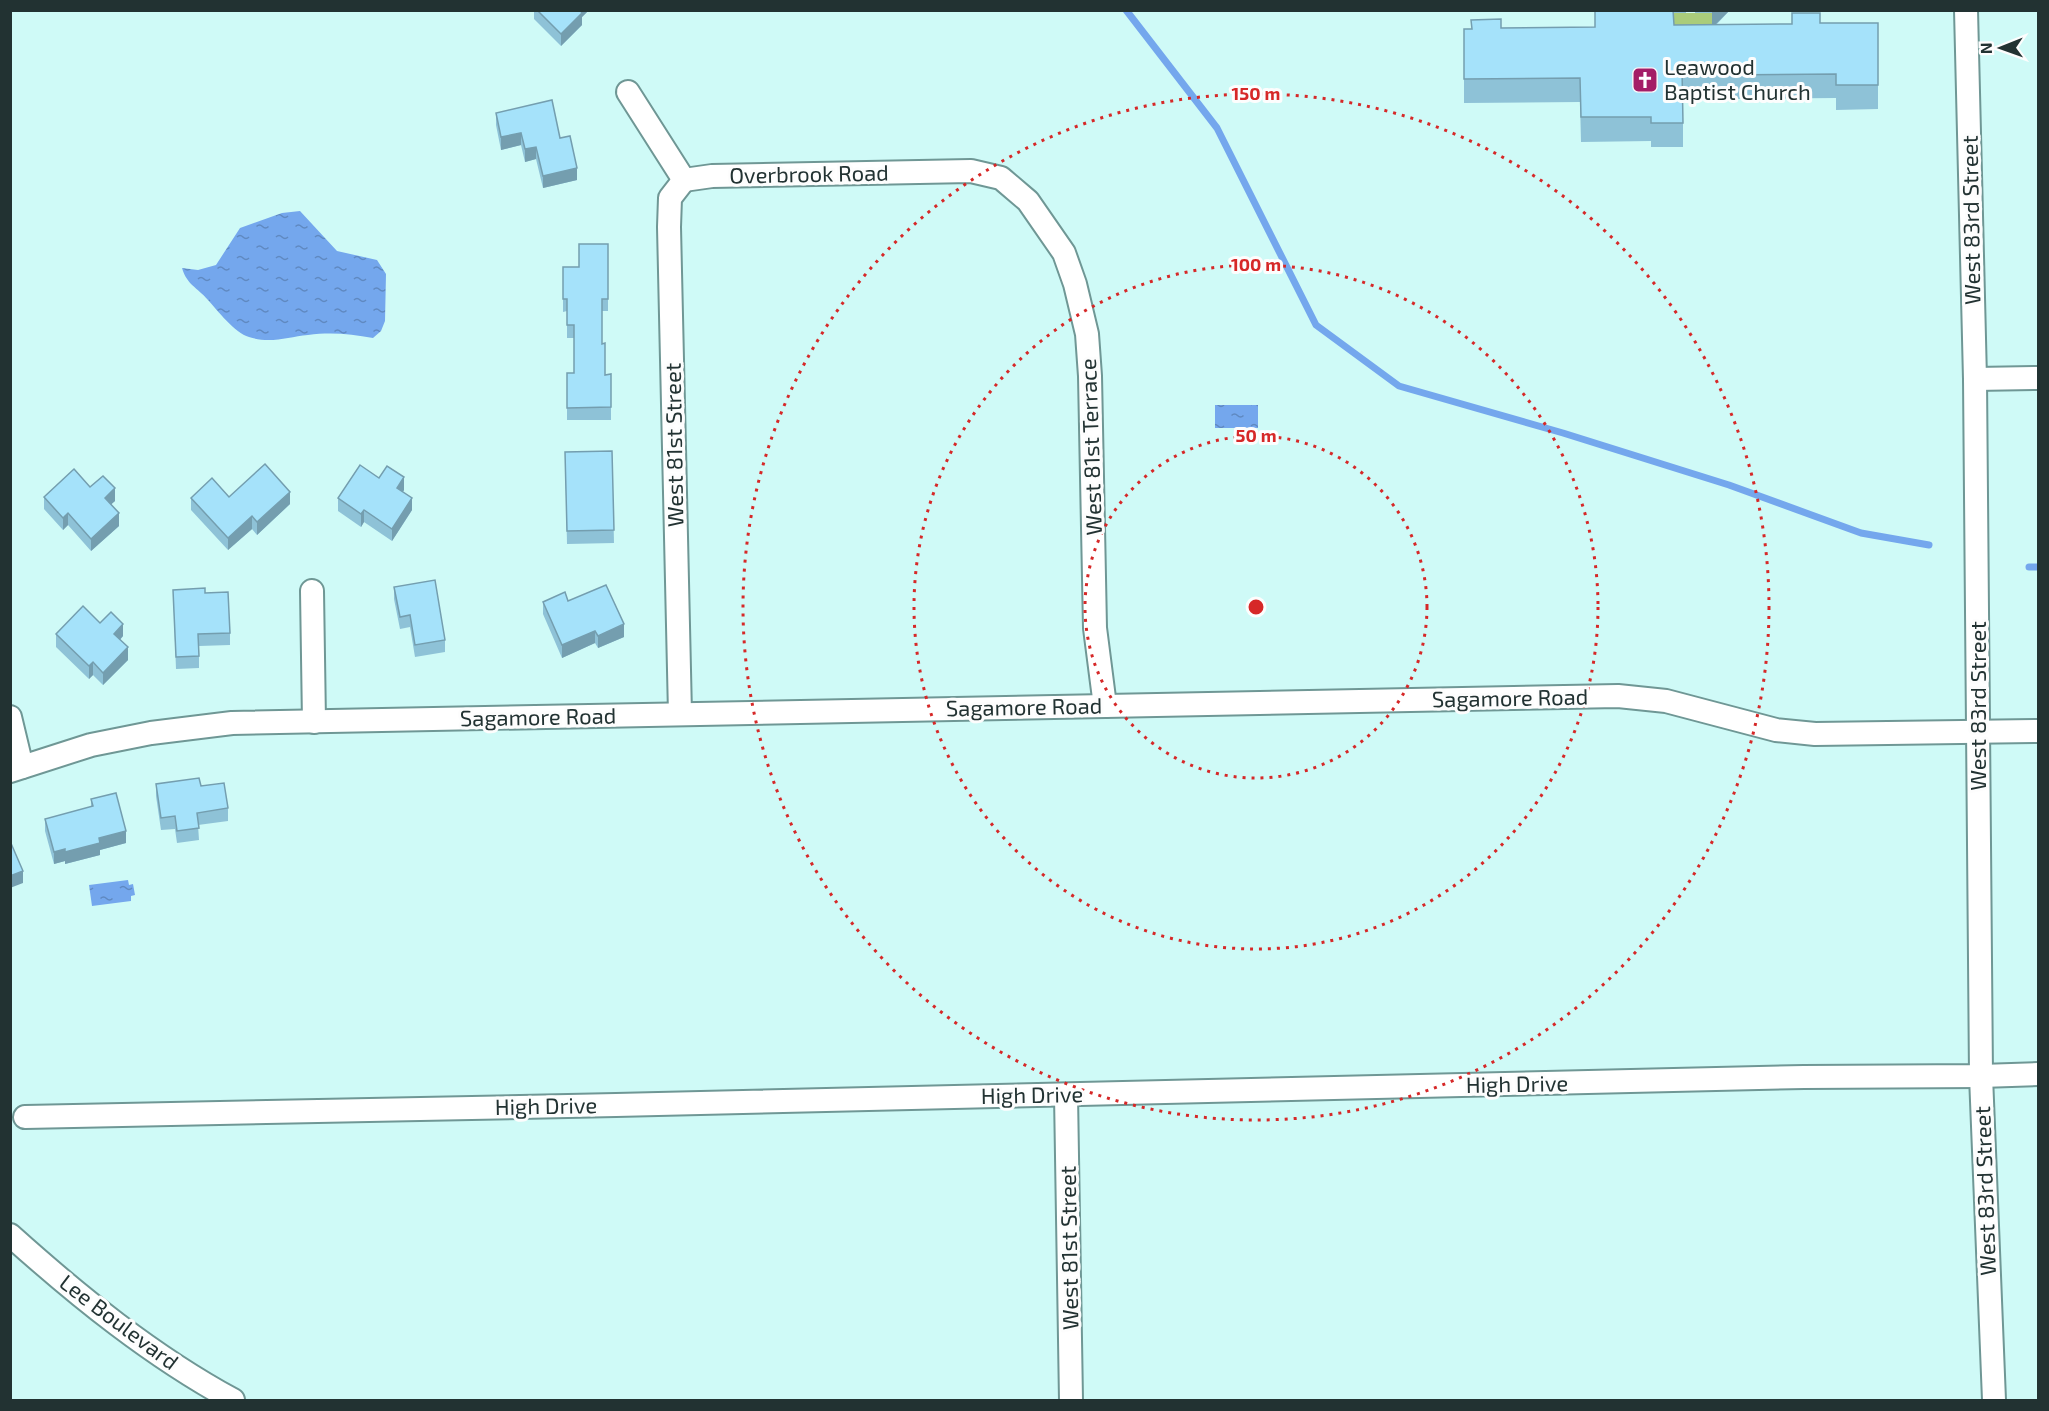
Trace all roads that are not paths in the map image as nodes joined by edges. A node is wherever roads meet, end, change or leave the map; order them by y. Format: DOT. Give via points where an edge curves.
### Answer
graph roads {
  1 [pos="1966,10"];
  2 [pos="628,92"];
  3 [pos="684,180"];
  4 [pos="1028,201"];
  5 [pos="2038,378"];
  6 [pos="1975,379"];
  7 [pos="312,591"];
  8 [pos="1105,706"];
  9 [pos="680,714"];
  10 [pos="10,717"];
  11 [pos="314,722"];
  12 [pos="2038,731"];
  13 [pos="1978,732"];
  14 [pos="16,769"];
  15 [pos="2038,1074"];
  16 [pos="1981,1076"];
  17 [pos="1066,1095"];
  18 [pos="25,1117"];
  19 [pos="10,1235"];
  20 [pos="234,1401"];
  21 [pos="1071,1401"];
  22 [pos="1994,1401"];
  1 -- 6 [label="street, West 83rd Street"];
  2 -- 3 [label="street"];
  3 -- 4 [label="street, Overbrook Road" via="712,176 971,171 1001,178"];
  3 -- 9 [label="street, West 81st Street" via="670,198 669,227"];
  4 -- 8 [label="street, West 81st Terrace" via="1064,253 1087,334 1095,628"];
  5 -- 6 [label="street"];
  6 -- 13 [label="street, West 83rd Street"];
  7 -- 11 [label="street"];
  8 -- 9 [label="street, Sagamore Road"];
  8 -- 13 [label="street, Sagamore Road" via="1618,696 1666,701 1776,730 1815,734"];
  9 -- 11 [label="street, Sagamore Road"];
  10 -- 14 [label="street"];
  11 -- 14 [label="street, Sagamore Road" via="232,723 151,733 91,745"];
  12 -- 13 [label="street, Sagamore Road"];
  13 -- 16 [label="street, West 83rd Street"];
  15 -- 16 [label="street, High Drive"];
  16 -- 17 [label="street, High Drive"];
  16 -- 22 [label="street, West 83rd Street"];
  17 -- 18 [label="street, High Drive"];
  17 -- 21 [label="street, West 81st Street"];
  19 -- 20 [label="street, Lee Boulevard" via="118,1327"];
}
